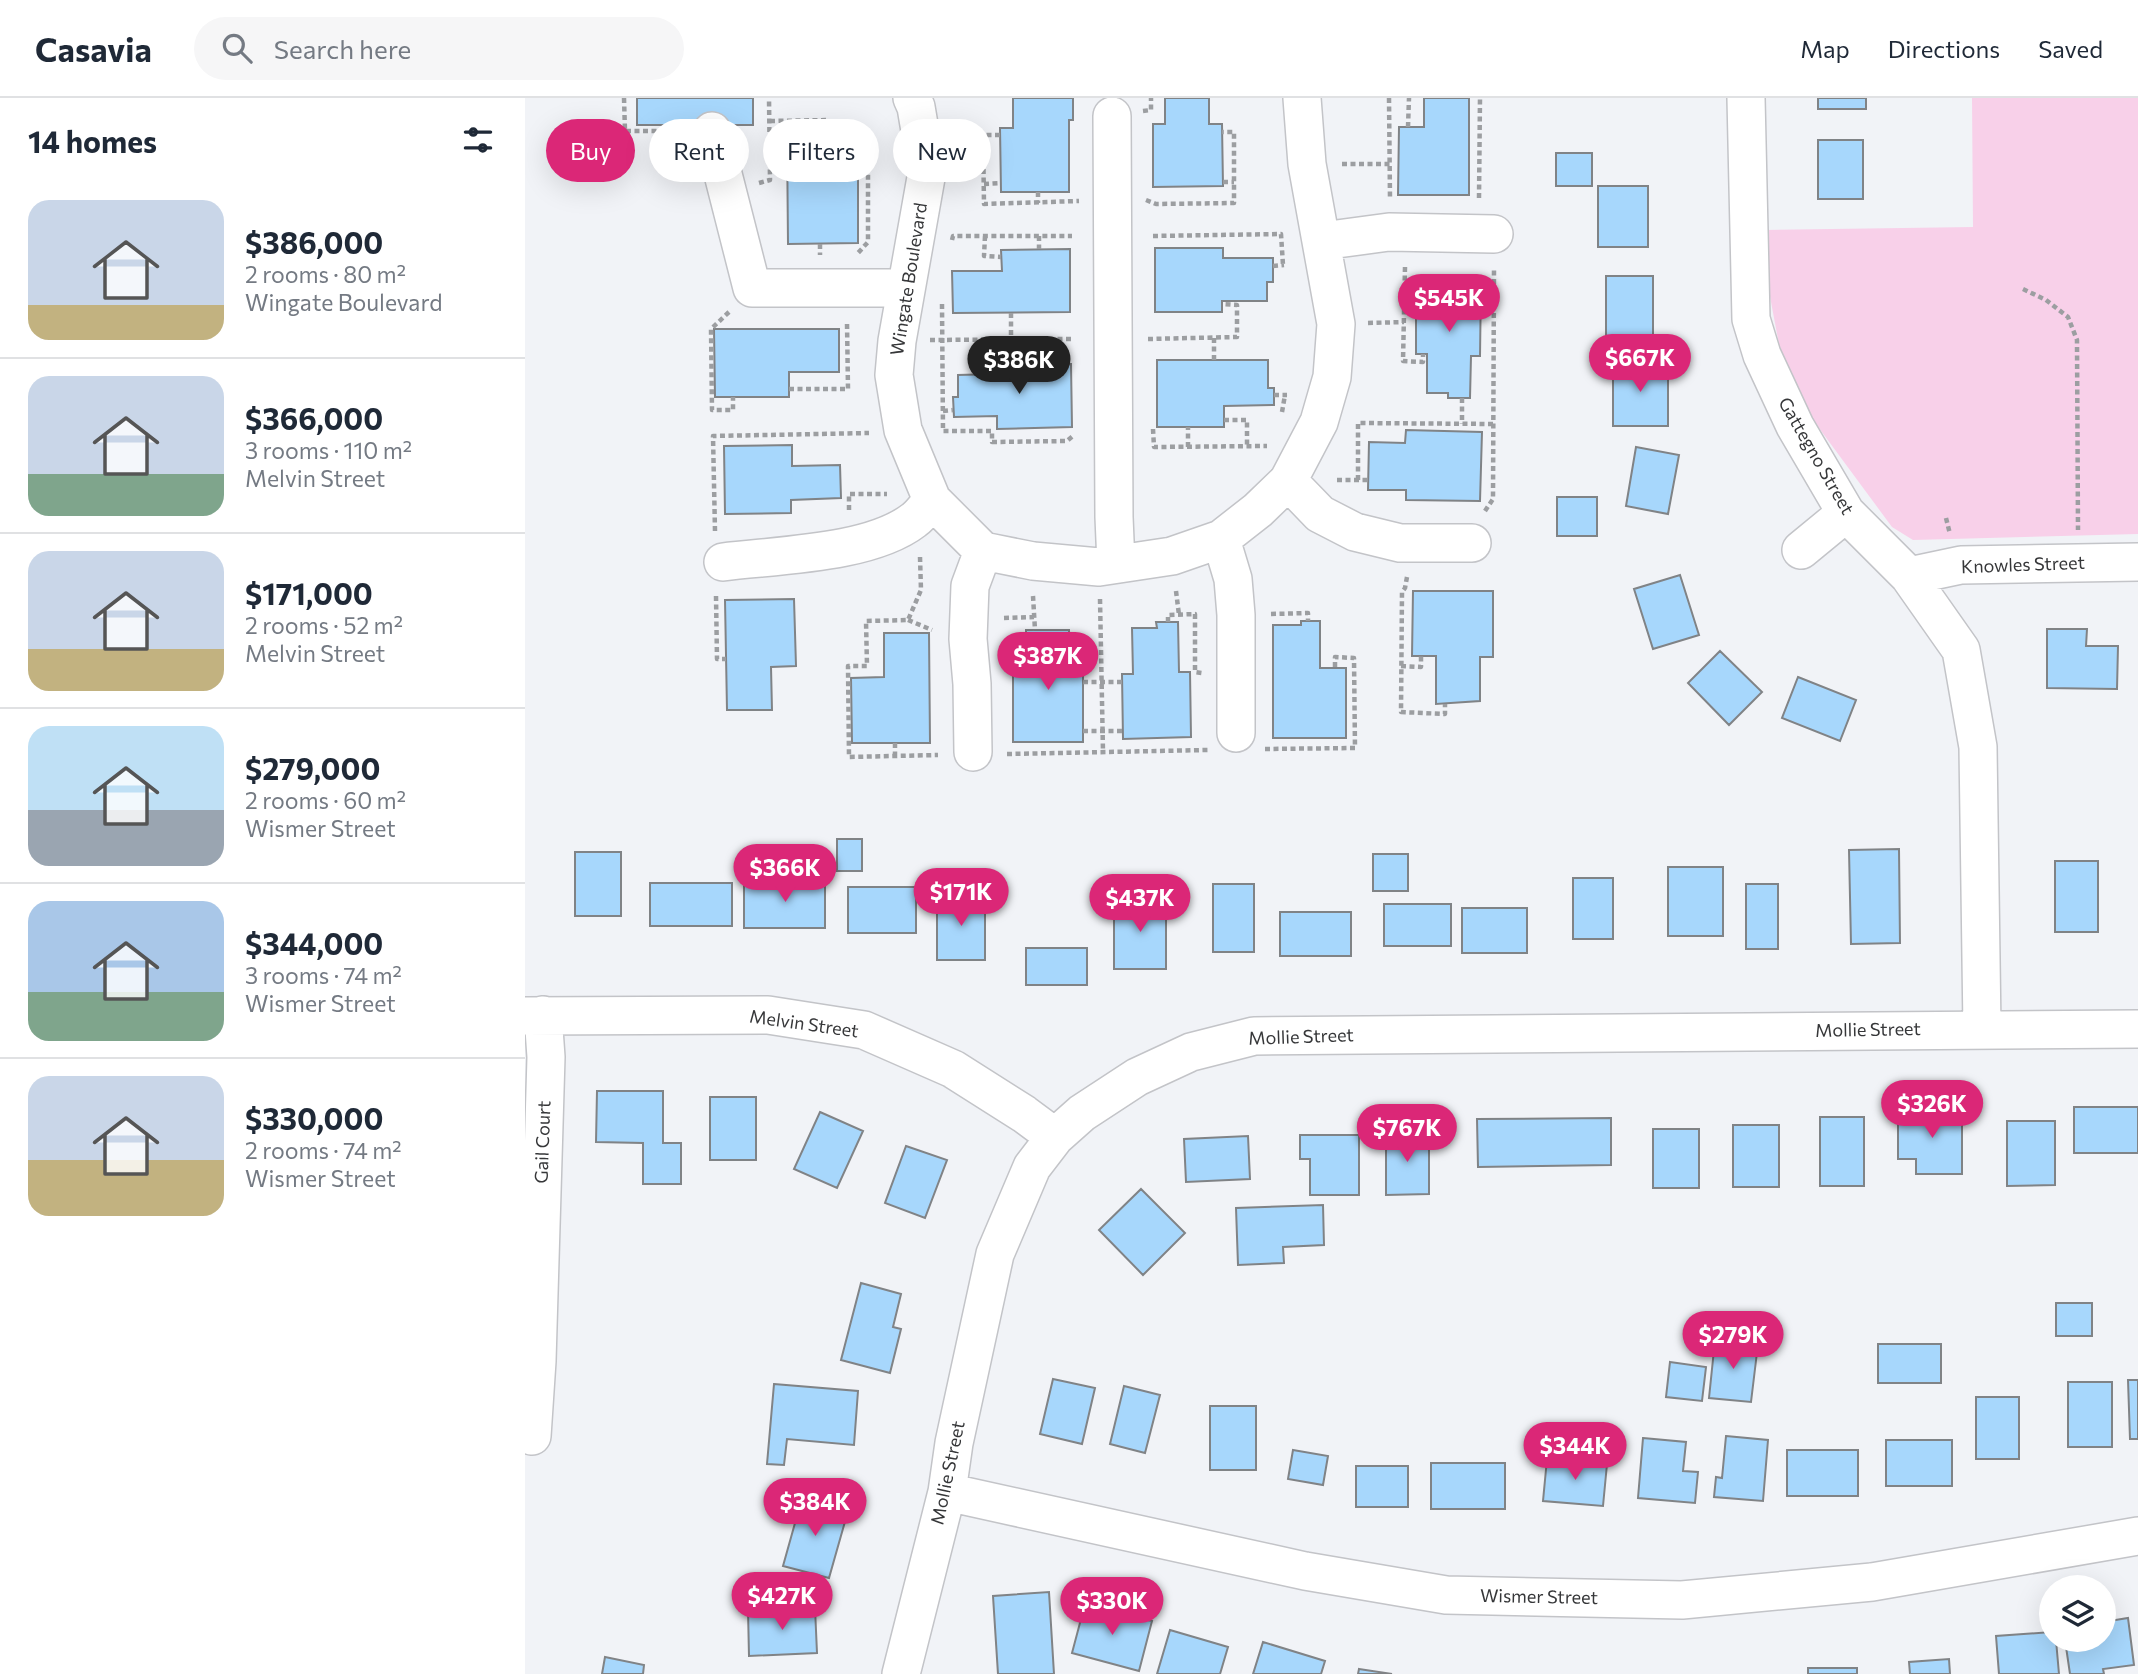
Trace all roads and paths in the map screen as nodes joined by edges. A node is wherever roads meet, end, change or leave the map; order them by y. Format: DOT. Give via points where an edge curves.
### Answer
graph roads {
  1 [pos="624,98"];
  2 [pos="769,98"];
  3 [pos="912,98"];
  4 [pos="1151,98"];
  5 [pos="1302,98"];
  6 [pos="1389,98"];
  7 [pos="1409,98"];
  8 [pos="1479,98"];
  9 [pos="1746,98"];
  10 [pos="1151,110"];
  11 [pos="1112,116"];
  12 [pos="770,119"];
  13 [pos="1409,127"];
  14 [pos="649,131"];
  15 [pos="1222,132"];
  16 [pos="1000,135"];
  17 [pos="1334,164"];
  18 [pos="1390,164"];
  19 [pos="715,182"];
  20 [pos="868,182"];
  21 [pos="1223,182"];
  22 [pos="1234,182"];
  23 [pos="1001,183"];
  24 [pos="984,184"];
  25 [pos="1038,192"];
  26 [pos="1390,196"];
  27 [pos="1478,197"];
  28 [pos="1151,201"];
  29 [pos="1072,202"];
  30 [pos="1038,203"];
  31 [pos="1494,234"];
  32 [pos="985,236"];
  33 [pos="1039,236"];
  34 [pos="1072,236"];
  35 [pos="1153,236"];
  36 [pos="1322,241"];
  37 [pos="820,244"];
  38 [pos="1039,249"];
  39 [pos="951,250"];
  40 [pos="832,255"];
  41 [pos="856,255"];
  42 [pos="808,256"];
  43 [pos="820,256"];
  44 [pos="1001,257"];
  45 [pos="1283,265"];
  46 [pos="1405,278"];
  47 [pos="1495,279"];
  48 [pos="906,288"];
  49 [pos="2023,289"];
  50 [pos="942,303"];
  51 [pos="1222,304"];
  52 [pos="1011,313"];
  53 [pos="1404,322"];
  54 [pos="835,323"];
  55 [pos="1364,323"];
  56 [pos="714,328"];
  57 [pos="1157,338"];
  58 [pos="1214,338"];
  59 [pos="1011,339"];
  60 [pos="1072,339"];
  61 [pos="941,340"];
  62 [pos="985,340"];
  63 [pos="921,341"];
  64 [pos="1423,354"];
  65 [pos="1214,360"];
  66 [pos="996,372"];
  67 [pos="789,389"];
  68 [pos="1285,395"];
  69 [pos="733,397"];
  70 [pos="1462,398"];
  71 [pos="1224,420"];
  72 [pos="1281,421"];
  73 [pos="1462,424"];
  74 [pos="1494,424"];
  75 [pos="1188,428"];
  76 [pos="1153,429"];
  77 [pos="872,433"];
  78 [pos="1073,436"];
  79 [pos="1247,446"];
  80 [pos="1277,446"];
  81 [pos="1188,447"];
  82 [pos="1358,480"];
  83 [pos="1288,481"];
  84 [pos="897,494"];
  85 [pos="932,500"];
  86 [pos="1487,504"];
  87 [pos="1846,513"];
  88 [pos="849,518"];
  89 [pos="1221,539"];
  90 [pos="1472,543"];
  91 [pos="1801,550"];
  92 [pos="983,551"];
  93 [pos="920,554"];
  94 [pos="2138,562"];
  95 [pos="718,563"];
  96 [pos="2078,563"];
  97 [pos="1909,576"];
  98 [pos="1108,579"];
  99 [pos="1033,586"];
  100 [pos="1405,588"];
  101 [pos="1259,614"];
  102 [pos="1034,617"];
  103 [pos="908,620"];
  104 [pos="1308,621"];
  105 [pos="1168,622"];
  106 [pos="1003,630"];
  107 [pos="1035,631"];
  108 [pos="932,642"];
  109 [pos="1422,656"];
  110 [pos="726,659"];
  111 [pos="1401,666"];
  112 [pos="1335,668"];
  113 [pos="1195,672"];
  114 [pos="1083,682"];
  115 [pos="1102,682"];
  116 [pos="1122,682"];
  117 [pos="1445,704"];
  118 [pos="1103,731"];
  119 [pos="1123,731"];
  120 [pos="1083,732"];
  121 [pos="895,743"];
  122 [pos="1236,744"];
  123 [pos="1104,752"];
  124 [pos="973,754"];
  125 [pos="895,756"];
  126 [pos="534,1015"];
  127 [pos="1982,1029"];
  128 [pos="2138,1029"];
  129 [pos="1055,1137"];
  130 [pos="532,1436"];
  131 [pos="947,1492"];
  132 [pos="2138,1536"];
  133 [pos="901,1674"];
  1 -- 14 [label="path" via="625,131"];
  2 -- 12 [label="path"];
  3 -- 48 [label="street, Wingate Boulevard" via="927,172"];
  4 -- 10 [label="path"];
  5 -- 36 [label="street" via="1307,164"];
  6 -- 18 [label="path"];
  7 -- 13 [label="path"];
  8 -- 27 [label="path"];
  9 -- 87 [label="street, Gattegno Street" via="1751,319 1762,355 1795,426"];
  11 -- 98 [label="street" via="1114,503"];
  15 -- 22 [label="path" via="1234,132"];
  16 -- 24 [label="path" via="983,135"];
  17 -- 18 [label="path"];
  18 -- 26 [label="path"];
  19 -- 48 [label="street" via="752,288"];
  20 -- 41 [label="path" via="868,243"];
  21 -- 22 [label="path"];
  22 -- 28 [label="path" via="1234,203"];
  23 -- 24 [label="path"];
  24 -- 30 [label="path" via="984,204"];
  25 -- 30 [label="path"];
  29 -- 30 [label="path"];
  31 -- 36 [label="street" via="1389,232"];
  32 -- 33 [label="path"];
  32 -- 39 [label="path" via="953,236"];
  32 -- 44 [label="path" via="984,256"];
  33 -- 34 [label="path"];
  33 -- 38 [label="path"];
  35 -- 45 [label="path" via="1281,234"];
  36 -- 83 [label="street" via="1336,324 1332,377 1319,422"];
  37 -- 43 [label="path"];
  40 -- 43 [label="path"];
  42 -- 43 [label="path"];
  46 -- 53 [label="path"];
  47 -- 74 [label="path"];
  48 -- 85 [label="street, Wingate Boulevard" via="894,374 903,430"];
  49 -- 96 [label="path" via="2068,317 2077,340"];
  50 -- 61 [label="path"];
  51 -- 58 [label="path" via="1237,305 1237,337"];
  52 -- 59 [label="path"];
  53 -- 55 [label="path"];
  53 -- 64 [label="path" via="1403,361 1423,362"];
  54 -- 67 [label="path" via="848,323 848,389"];
  56 -- 69 [label="path" via="712,410 733,410"];
  57 -- 58 [label="path"];
  58 -- 65 [label="path"];
  59 -- 60 [label="path"];
  59 -- 62 [label="path"];
  61 -- 62 [label="path"];
  61 -- 63 [label="path"];
  61 -- 78 [label="path" via="943,431 992,431 992,442 1067,441"];
  62 -- 66 [label="path" via="984,372"];
  68 -- 72 [label="path"];
  70 -- 73 [label="path"];
  71 -- 79 [label="path" via="1247,420"];
  73 -- 74 [label="path"];
  73 -- 82 [label="path" via="1358,423"];
  74 -- 86 [label="path" via="1493,499"];
  75 -- 81 [label="path"];
  76 -- 81 [label="path" via="1154,447"];
  77 -- 95 [label="path" via="713,436"];
  79 -- 80 [label="path"];
  79 -- 81 [label="path"];
  83 -- 89 [label="street"];
  83 -- 90 [label="street" via="1320,514 1355,532 1400,543"];
  84 -- 88 [label="path" via="849,494"];
  85 -- 92 [label="street, Wingate Boulevard"];
  85 -- 95 [label="street" via="915,520 847,547"];
  87 -- 91 [label="street"];
  87 -- 97 [label="street, Gattegno Street"];
  89 -- 98 [label="street"];
  89 -- 122 [label="street" via="1233,579 1236,615"];
  92 -- 98 [label="street" via="1099,567"];
  92 -- 124 [label="street" via="970,586"];
  93 -- 103 [label="path" via="921,590"];
  94 -- 96 [label="street, Knowles Street"];
  95 -- 110 [label="path" via="717,659"];
  96 -- 97 [label="street, Knowles Street" via="1961,565"];
  97 -- 127 [label="street, Gattegno Street" via="1961,650 1978,747"];
  98 -- 115 [label="path"];
  99 -- 102 [label="path"];
  100 -- 111 [label="path"];
  101 -- 104 [label="path" via="1308,613"];
  102 -- 106 [label="path" via="1003,618"];
  102 -- 107 [label="path"];
  103 -- 108 [label="path" via="932,629"];
  103 -- 125 [label="path" via="866,621 867,666 848,666 849,757"];
  105 -- 113 [label="path" via="1168,615 1195,614"];
  109 -- 111 [label="path" via="1422,667"];
  111 -- 117 [label="path" via="1401,712 1445,714"];
  112 -- 122 [label="path" via="1335,657 1354,658 1355,748"];
  114 -- 115 [label="path"];
  115 -- 116 [label="path"];
  115 -- 118 [label="path"];
  118 -- 119 [label="path"];
  118 -- 120 [label="path"];
  118 -- 123 [label="path"];
  121 -- 125 [label="path"];
  122 -- 123 [label="path"];
  123 -- 124 [label="path"];
  124 -- 125 [label="path"];
  126 -- 129 [label="street, Melvin Street" via="768,1015 864,1030 953,1069"];
  126 -- 130 [label="street, Gail Court" via="546,1057"];
  127 -- 128 [label="street, Mollie Street"];
  127 -- 129 [label="street, Mollie Street" via="1254,1036 1191,1052 1137,1077"];
  129 -- 131 [label="street, Mollie Street" via="1032,1167 995,1254"];
  131 -- 132 [label="street, Wismer Street" via="1305,1571 1446,1595 1682,1600 1872,1582"];
  131 -- 133 [label="street, Mollie Street"];
}
